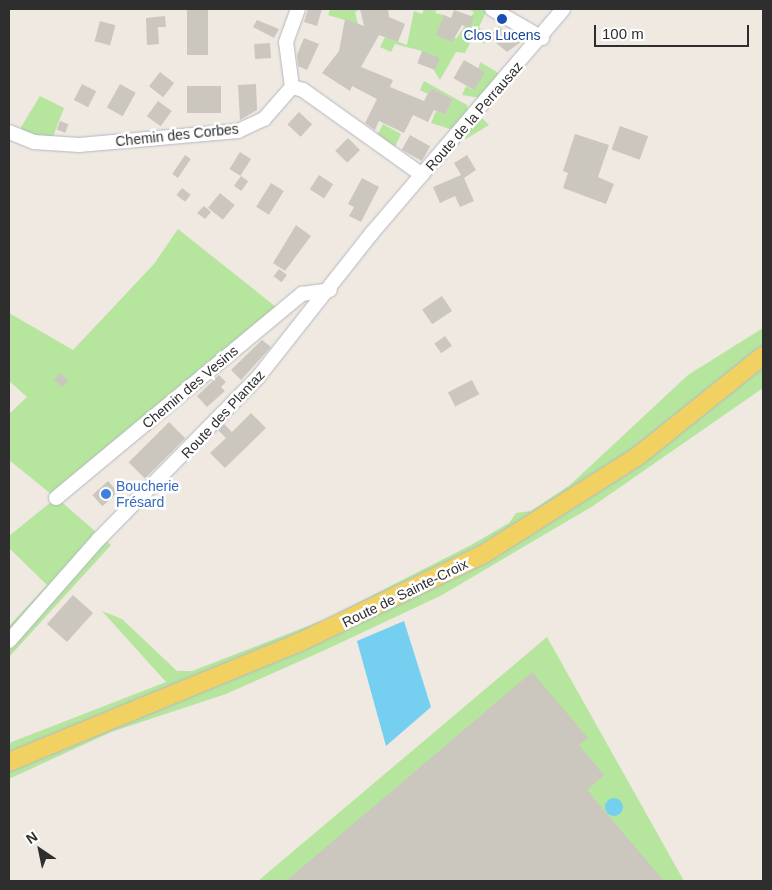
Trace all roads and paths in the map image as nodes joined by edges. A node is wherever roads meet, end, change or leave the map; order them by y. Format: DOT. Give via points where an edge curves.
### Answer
graph roads {
  1 [pos="298,9"];
  2 [pos="492,9"];
  3 [pos="562,9"];
  4 [pos="542,38"];
  5 [pos="292,87"];
  6 [pos="9,132"];
  7 [pos="422,175"];
  8 [pos="330,290"];
  9 [pos="763,356"];
  10 [pos="56,498"];
  11 [pos="9,641"];
  12 [pos="9,762"];
  1 -- 5 [label="street" via="286,42"];
  2 -- 4 [label="street"];
  3 -- 4 [label="street, Route de la Perrausaz"];
  4 -- 7 [label="street, Route de la Perrausaz"];
  5 -- 6 [label="street, Chemin des Corbes" via="264,119 238,131 79,145 34,142"];
  5 -- 7 [label="street" via="303,90"];
  7 -- 8 [label="street, Route des Plantaz"];
  8 -- 10 [label="street, Chemin des Vesins" via="302,294"];
  8 -- 11 [label="street, Route des Plantaz" via="260,376 99,539"];
  9 -- 12 [label="main road, Route de Sainte-Croix" via="631,461 482,555 298,643"];
}
